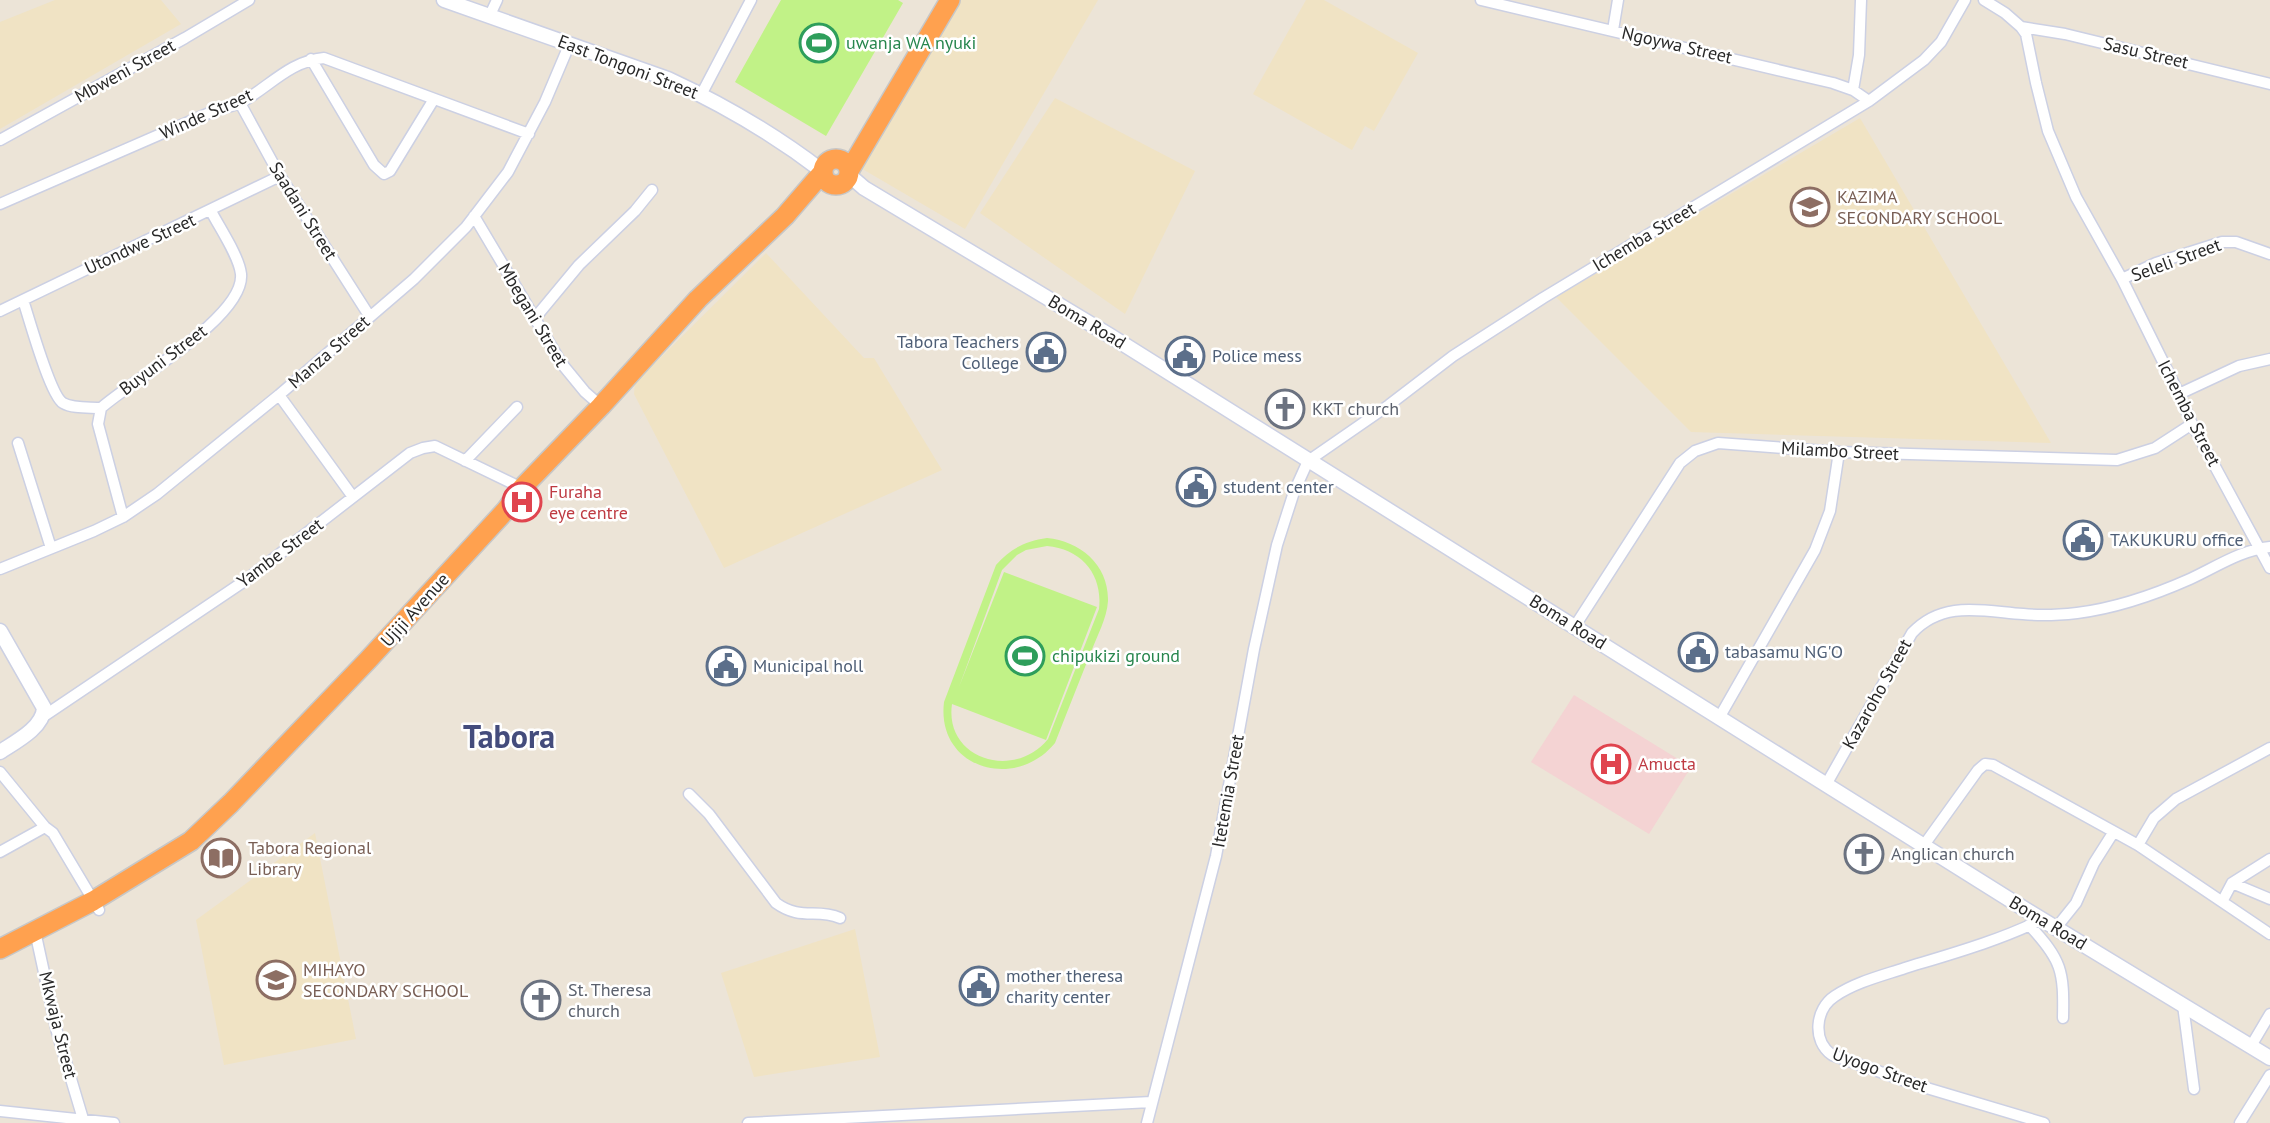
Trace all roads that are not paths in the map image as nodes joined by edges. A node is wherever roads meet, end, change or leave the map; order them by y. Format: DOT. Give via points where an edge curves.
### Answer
graph roads {
  1 [pos="249,0"];
  2 [pos="444,0"];
  3 [pos="497,0"];
  4 [pos="751,0"];
  5 [pos="950,0"];
  6 [pos="1481,0"];
  7 [pos="1618,0"];
  8 [pos="1861,0"];
  9 [pos="1965,0"];
  10 [pos="1984,0"];
  11 [pos="490,15"];
  12 [pos="2021,26"];
  13 [pos="1613,30"];
  14 [pos="570,43"];
  15 [pos="311,60"];
  16 [pos="2270,85"];
  17 [pos="1853,90"];
  18 [pos="701,95"];
  19 [pos="434,99"];
  20 [pos="1869,101"];
  21 [pos="240,103"];
  22 [pos="529,134"];
  23 [pos="0,140"];
  24 [pos="835,172"];
  25 [pos="279,176"];
  26 [pos="652,190"];
  27 [pos="0,204"];
  28 [pos="211,211"];
  29 [pos="474,216"];
  30 [pos="2270,254"];
  31 [pos="2122,279"];
  32 [pos="23,300"];
  33 [pos="0,311"];
  34 [pos="370,317"];
  35 [pos="535,318"];
  36 [pos="2270,359"];
  37 [pos="2179,394"];
  38 [pos="279,395"];
  39 [pos="601,406"];
  40 [pos="517,407"];
  41 [pos="101,408"];
  42 [pos="2192,424"];
  43 [pos="18,443"];
  44 [pos="1839,452"];
  45 [pos="465,461"];
  46 [pos="1308,461"];
  47 [pos="522,488"];
  48 [pos="353,497"];
  49 [pos="123,517"];
  50 [pos="51,548"];
  51 [pos="2265,548"];
  52 [pos="2270,568"];
  53 [pos="0,569"];
  54 [pos="1575,626"];
  55 [pos="0,631"];
  56 [pos="44,716"];
  57 [pos="1719,718"];
  58 [pos="2270,748"];
  59 [pos="0,752"];
  60 [pos="0,772"];
  61 [pos="1827,783"];
  62 [pos="689,794"];
  63 [pos="45,827"];
  64 [pos="2113,833"];
  65 [pos="1924,845"];
  66 [pos="2138,845"];
  67 [pos="0,852"];
  68 [pos="2270,859"];
  69 [pos="2232,883"];
  70 [pos="2223,900"];
  71 [pos="2270,900"];
  72 [pos="96,905"];
  73 [pos="839,918"];
  74 [pos="2035,922"];
  75 [pos="2056,928"];
  76 [pos="2270,933"];
  77 [pos="37,937"];
  78 [pos="0,949"];
  79 [pos="0,963"];
  80 [pos="2183,1004"];
  81 [pos="2270,1014"];
  82 [pos="2063,1018"];
  83 [pos="2250,1046"];
  84 [pos="2270,1058"];
  85 [pos="2270,1075"];
  86 [pos="2194,1089"];
  87 [pos="1151,1102"];
  88 [pos="0,1111"];
  89 [pos="83,1119"];
  90 [pos="872,1119"];
  91 [pos="114,1123"];
  92 [pos="748,1123"];
  93 [pos="1147,1123"];
  94 [pos="2044,1123"];
  95 [pos="2240,1123"];
  1 -- 23 [label="street, Mbweni Street"];
  2 -- 11 [label="main road, East Tongoni Street"];
  3 -- 11 [label="street"];
  4 -- 18 [label="street"];
  5 -- 24 [label="highway" via="866,141"];
  6 -- 13 [label="street, Ngoywa Street"];
  7 -- 13 [label="street"];
  8 -- 17 [label="street"];
  9 -- 20 [label="street, Ichemba Street" via="1941,42 1924,60"];
  10 -- 12 [label="street"];
  11 -- 14 [label="main road, East Tongoni Street"];
  12 -- 16 [label="street, Sasu Street"];
  12 -- 31 [label="street, Ichemba Street" via="2031,49 2048,131 2076,197"];
  13 -- 17 [label="street, Ngoywa Street"];
  14 -- 18 [label="main road, East Tongoni Street"];
  14 -- 22 [label="street, Manza Street"];
  15 -- 19 [label="street" via="324,58"];
  15 -- 19 [label="street" via="374,165 384,174"];
  15 -- 21 [label="street, Winde Street" via="297,64"];
  17 -- 20 [label="street, Ngoywa Street"];
  18 -- 24 [label="main road, East Tongoni Street"];
  19 -- 22 [label="street"];
  20 -- 46 [label="street, Ichemba Street" via="1542,298"];
  21 -- 25 [label="street, Saadani Street"];
  21 -- 27 [label="street, Winde Street"];
  22 -- 29 [label="street, Manza Street" via="508,172"];
  24 -- 39 [label="highway, Ujiji Avenue" via="698,299"];
  24 -- 46 [label="main road, Boma Road" via="1109,335"];
  25 -- 28 [label="street, Utondwe Street"];
  25 -- 34 [label="street, Saadani Street"];
  26 -- 35 [label="street"];
  28 -- 32 [label="street, Utondwe Street"];
  28 -- 41 [label="street, Buyuni Street" via="239,266 235,296 207,327"];
  29 -- 34 [label="street, Manza Street"];
  29 -- 35 [label="street, Mbegani Street"];
  30 -- 31 [label="street, Seleli Street" via="2222,242"];
  31 -- 37 [label="street, Ichemba Street"];
  32 -- 33 [label="street, Utondwe Street"];
  32 -- 41 [label="street" via="58,398 72,406"];
  34 -- 38 [label="street, Manza Street"];
  35 -- 39 [label="street, Mbegani Street" via="562,364"];
  36 -- 37 [label="street" via="2239,366"];
  37 -- 42 [label="street, Ichemba Street"];
  38 -- 48 [label="street"];
  38 -- 49 [label="street, Manza Street"];
  39 -- 47 [label="highway, Ujiji Avenue"];
  40 -- 45 [label="street"];
  41 -- 49 [label="street" via="98,424"];
  42 -- 44 [label="street, Milambo Street" via="2155,448 2116,460"];
  42 -- 51 [label="street, Ichemba Street"];
  43 -- 50 [label="street"];
  44 -- 54 [label="street, Milambo Street" via="1718,443 1695,451 1680,463"];
  44 -- 57 [label="street" via="1830,511 1815,550"];
  45 -- 47 [label="street, Yambe Street"];
  45 -- 48 [label="street, Yambe Street" via="435,446 423,448"];
  46 -- 54 [label="main road, Boma Road"];
  46 -- 87 [label="street, Itetemia Street" via="1277,545 1216,856"];
  47 -- 72 [label="highway, Ujiji Avenue" via="368,660 231,803 191,841"];
  48 -- 56 [label="street, Yambe Street" via="246,580"];
  49 -- 50 [label="street, Manza Street"];
  50 -- 53 [label="street, Manza Street"];
  51 -- 52 [label="street, Ichemba Street"];
  51 -- 61 [label="street, Kazaroho Street" via="2129,603 2103,609 2050,615 1971,609 1924,620 1912,632"];
  54 -- 57 [label="main road, Boma Road"];
  55 -- 56 [label="main road" via="39,696"];
  56 -- 59 [label="main road"];
  57 -- 61 [label="main road, Boma Road"];
  58 -- 66 [label="street" via="2176,799 2154,818"];
  60 -- 63 [label="street"];
  61 -- 65 [label="main road, Boma Road"];
  62 -- 73 [label="street" via="776,903 791,913"];
  63 -- 67 [label="street"];
  63 -- 72 [label="street"];
  64 -- 65 [label="street" via="2030,784 1985,764"];
  64 -- 66 [label="street"];
  64 -- 75 [label="street" via="2076,903"];
  65 -- 74 [label="main road, Boma Road"];
  66 -- 70 [label="street"];
  68 -- 69 [label="street"];
  69 -- 70 [label="street"];
  69 -- 71 [label="street"];
  70 -- 76 [label="street"];
  72 -- 77 [label="highway, Ujiji Avenue"];
  74 -- 75 [label="main road, Boma Road"];
  74 -- 82 [label="street" via="2060,965"];
  74 -- 94 [label="street, Uyogo Street" via="1833,997 1822,1009 1818,1036 1832,1055"];
  75 -- 80 [label="main road, Boma Road"];
  77 -- 78 [label="highway, Ujiji Avenue"];
  77 -- 79 [label="highway"];
  77 -- 89 [label="street, Mkwaja Street" via="57,1032"];
  80 -- 83 [label="main road, Boma Road"];
  80 -- 86 [label="street"];
  81 -- 83 [label="street"];
  83 -- 84 [label="main road, Boma Road"];
  85 -- 95 [label="street"];
  87 -- 90 [label="street"];
  87 -- 93 [label="street, Itetemia Street"];
  88 -- 89 [label="street"];
  89 -- 91 [label="street"];
  90 -- 92 [label="street"];
}
